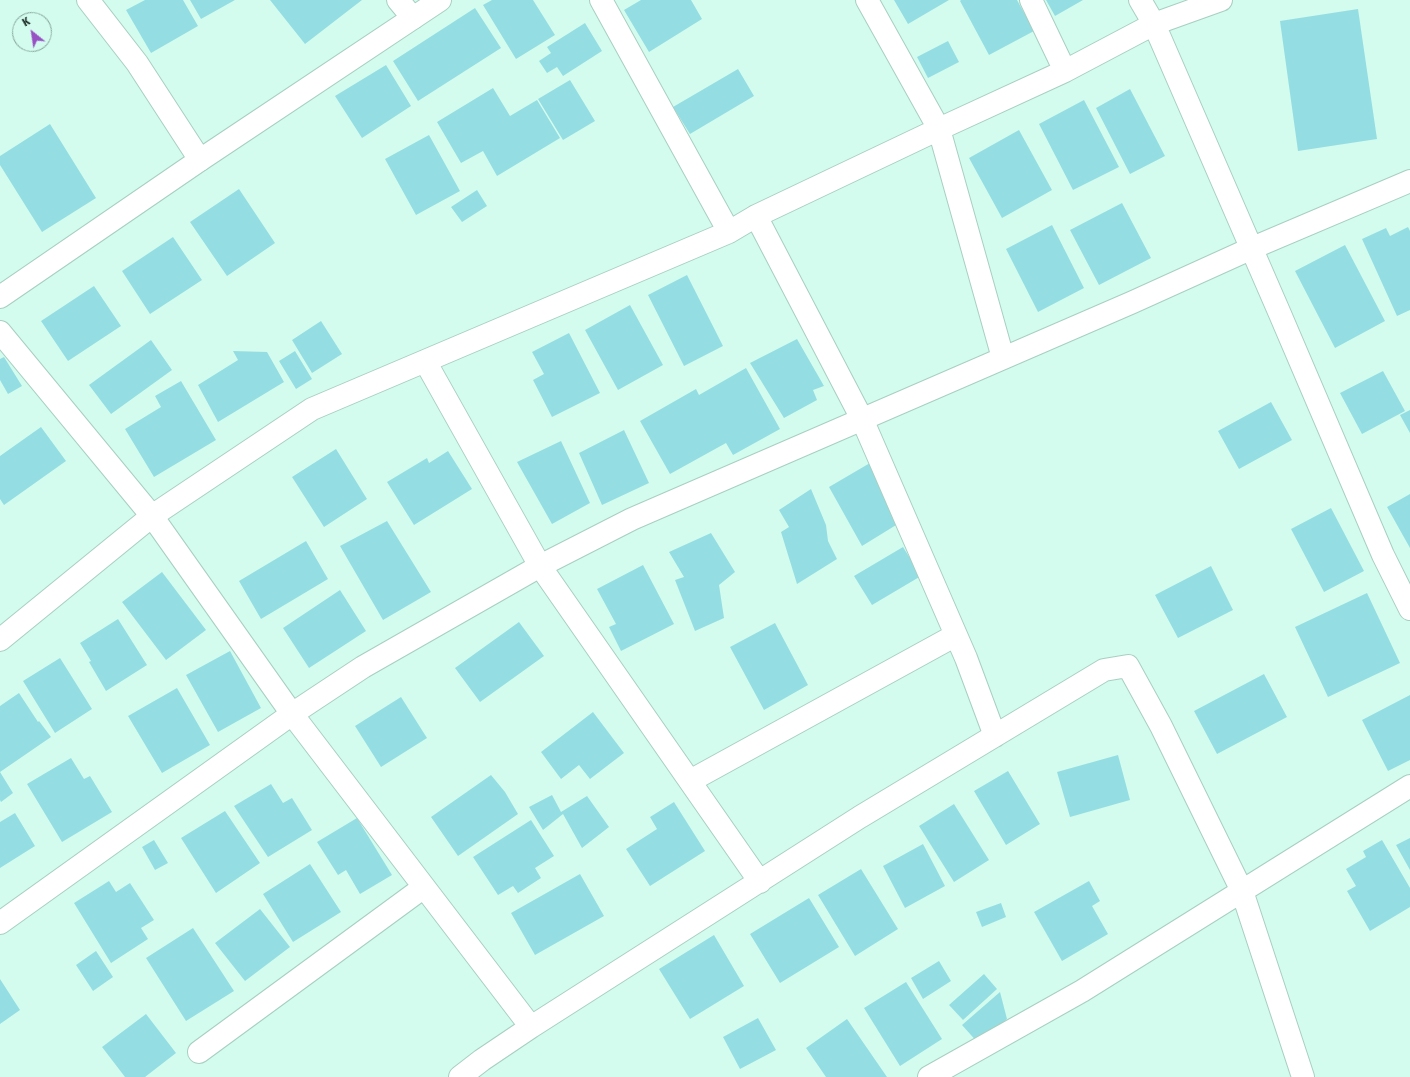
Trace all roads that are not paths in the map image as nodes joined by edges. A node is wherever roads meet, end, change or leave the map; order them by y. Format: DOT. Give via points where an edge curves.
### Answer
graph roads {
  1 [pos="88,0"];
  2 [pos="398,0"];
  3 [pos="440,0"];
  4 [pos="601,0"];
  5 [pos="867,0"];
  6 [pos="1031,0"];
  7 [pos="1140,0"];
  8 [pos="1221,0"];
  9 [pos="413,18"];
  10 [pos="1154,24"];
  11 [pos="1065,71"];
  12 [pos="939,129"];
  13 [pos="200,160"];
  14 [pos="1410,181"];
  15 [pos="756,216"];
  16 [pos="729,232"];
  17 [pos="1250,248"];
  18 [pos="0,297"];
  19 [pos="0,332"];
  20 [pos="1003,358"];
  21 [pos="425,361"];
  22 [pos="862,419"];
  23 [pos="152,516"];
  24 [pos="540,566"];
  25 [pos="1410,609"];
  26 [pos="956,635"];
  27 [pos="0,640"];
  28 [pos="292,714"];
  29 [pos="995,736"];
  30 [pos="690,781"];
  31 [pos="1410,786"];
  32 [pos="760,882"];
  33 [pos="424,887"];
  34 [pos="1242,891"];
  35 [pos="0,923"];
  36 [pos="531,1027"];
  37 [pos="199,1052"];
  38 [pos="460,1077"];
  39 [pos="929,1077"];
  40 [pos="1303,1077"];
  1 -- 13 [label="street" via="137,63"];
  2 -- 9 [label="street"];
  3 -- 9 [label="street"];
  4 -- 16 [label="street"];
  5 -- 12 [label="street"];
  6 -- 11 [label="street"];
  7 -- 10 [label="street"];
  8 -- 10 [label="street"];
  9 -- 13 [label="street"];
  10 -- 11 [label="street"];
  10 -- 17 [label="street"];
  11 -- 12 [label="street"];
  12 -- 15 [label="street"];
  12 -- 20 [label="street"];
  13 -- 18 [label="street"];
  14 -- 17 [label="street"];
  15 -- 16 [label="street"];
  15 -- 22 [label="street"];
  16 -- 21 [label="street"];
  17 -- 20 [label="street"];
  17 -- 25 [label="street" via="1383,555"];
  19 -- 23 [label="street"];
  20 -- 22 [label="street"];
  21 -- 23 [label="street" via="312,409"];
  21 -- 24 [label="street"];
  22 -- 24 [label="street" via="632,519"];
  22 -- 26 [label="street"];
  23 -- 27 [label="street"];
  23 -- 28 [label="street"];
  24 -- 28 [label="street" via="363,667"];
  24 -- 30 [label="street"];
  26 -- 29 [label="street"];
  26 -- 30 [label="street"];
  28 -- 33 [label="street"];
  28 -- 35 [label="street"];
  29 -- 32 [label="street" via="860,817"];
  29 -- 34 [label="street" via="1104,670 1128,666 1161,726"];
  30 -- 32 [label="street"];
  31 -- 34 [label="street"];
  32 -- 36 [label="street"];
  33 -- 36 [label="street"];
  33 -- 37 [label="street"];
  34 -- 39 [label="street" via="1082,991"];
  34 -- 40 [label="street"];
  36 -- 38 [label="street"];
}
